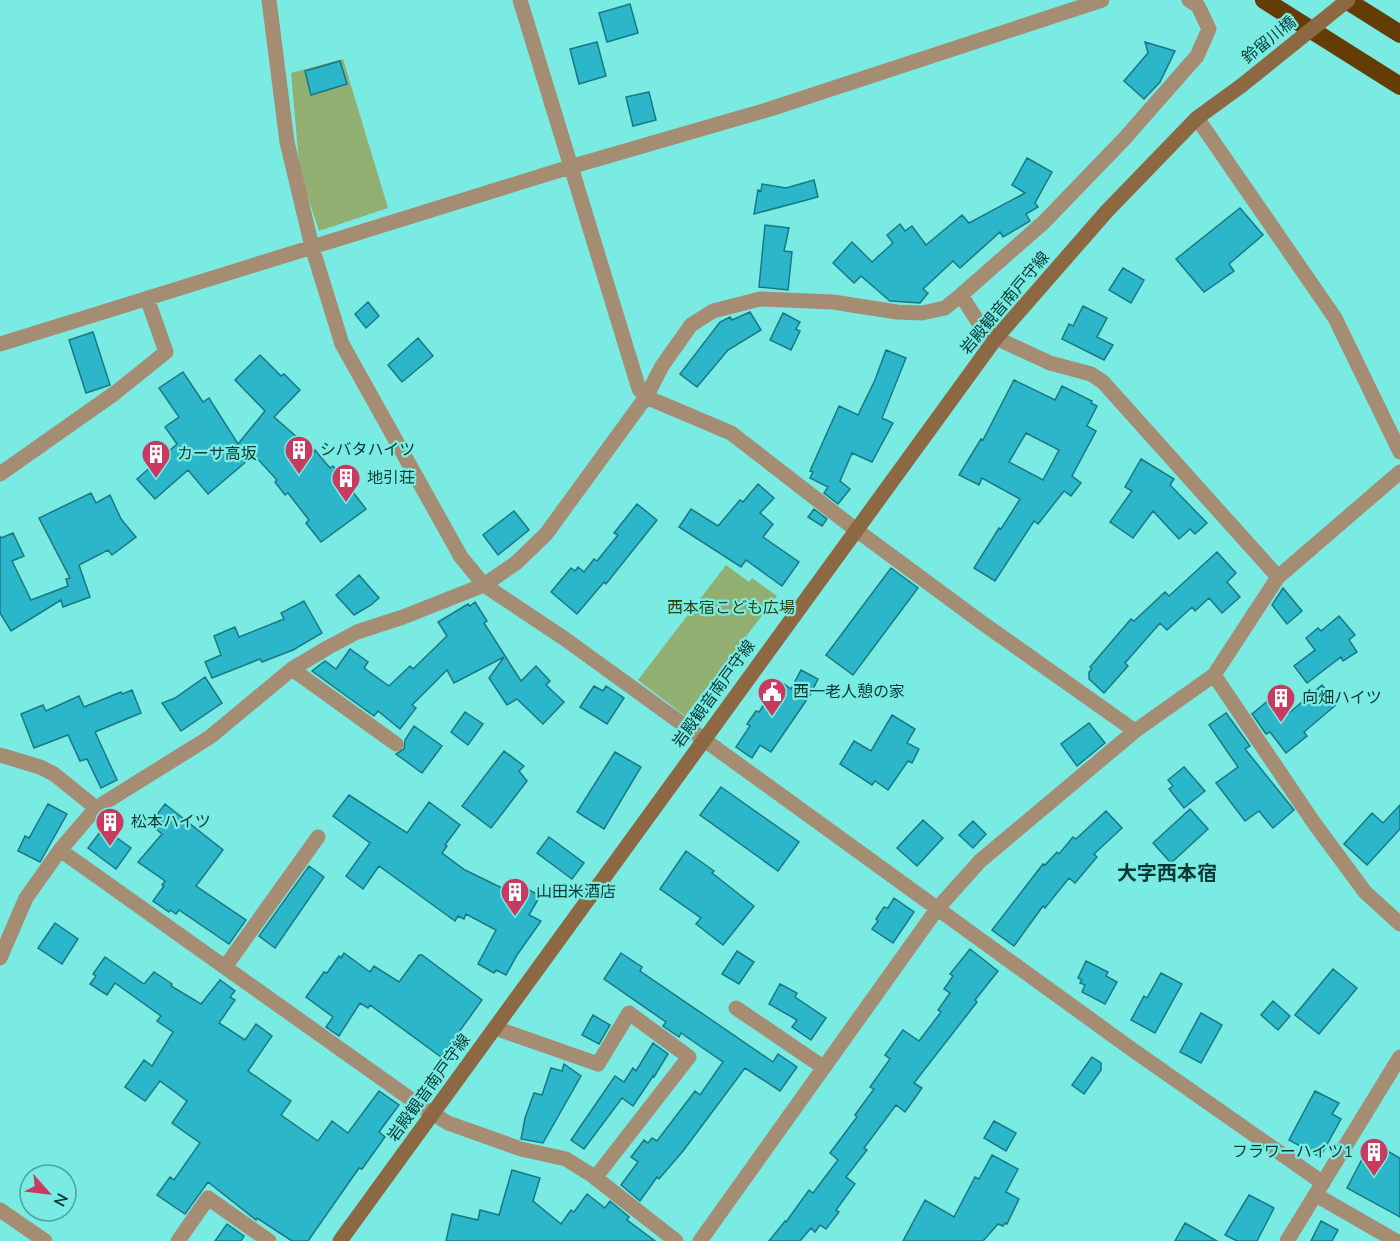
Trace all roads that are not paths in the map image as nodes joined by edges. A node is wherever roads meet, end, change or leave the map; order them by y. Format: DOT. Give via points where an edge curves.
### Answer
graph roads {
  1 [pos="269,0"];
  2 [pos="520,0"];
  3 [pos="1102,0"];
  4 [pos="1189,0"];
  5 [pos="1264,0"];
  6 [pos="1347,0"];
  7 [pos="1400,34"];
  8 [pos="1241,86"];
  9 [pos="1400,86"];
  10 [pos="1197,118"];
  11 [pos="570,167"];
  12 [pos="312,247"];
  13 [pos="961,295"];
  14 [pos="147,298"];
  15 [pos="996,338"];
  16 [pos="0,344"];
  17 [pos="646,397"];
  18 [pos="1400,452"];
  19 [pos="1400,472"];
  20 [pos="0,474"];
  21 [pos="855,529"];
  22 [pos="1278,577"];
  23 [pos="484,585"];
  24 [pos="292,669"];
  25 [pos="1214,675"];
  26 [pos="1135,730"];
  27 [pos="704,740"];
  28 [pos="396,744"];
  29 [pos="0,755"];
  30 [pos="96,807"];
  31 [pos="318,837"];
  32 [pos="60,850"];
  33 [pos="937,909"];
  34 [pos="1400,924"];
  35 [pos="0,958"];
  36 [pos="225,967"];
  37 [pos="736,1008"];
  38 [pos="495,1028"];
  39 [pos="1400,1057"];
  40 [pos="823,1067"];
  41 [pos="433,1113"];
  42 [pos="595,1178"];
  43 [pos="1319,1189"];
  44 [pos="0,1210"];
  45 [pos="45,1241"];
  46 [pos="178,1241"];
  47 [pos="269,1241"];
  48 [pos="340,1241"];
  49 [pos="676,1241"];
  50 [pos="700,1241"];
  51 [pos="1287,1241"];
  52 [pos="1396,1241"];
  1 -- 12 [label="street" via="287,142"];
  2 -- 11 [label="street"];
  3 -- 11 [label="street" via="770,109"];
  4 -- 13 [label="street" via="1198,6 1209,29 1197,56 1044,222"];
  5 -- 9 [label="highway"];
  6 -- 7 [label="highway"];
  6 -- 8 [label="main road, 鈴留川橋, bridge"];
  8 -- 10 [label="main road, 岩殿観音南戸守線"];
  10 -- 15 [label="main road, 岩殿観音南戸守線" via="1107,211"];
  10 -- 18 [label="street" via="1335,318"];
  11 -- 12 [label="street"];
  11 -- 17 [label="street" via="639,389"];
  12 -- 14 [label="street"];
  12 -- 23 [label="street" via="342,344 461,557"];
  13 -- 15 [label="street" via="982,328"];
  13 -- 17 [label="street" via="945,308 922,313 833,302 760,299 713,311 691,325"];
  14 -- 16 [label="street"];
  14 -- 20 [label="street" via="166,352"];
  15 -- 21 [label="main road, 岩殿観音南戸守線"];
  15 -- 22 [label="street" via="1103,382"];
  17 -- 21 [label="street" via="731,434"];
  17 -- 23 [label="street" via="546,534 516,563"];
  19 -- 22 [label="street"];
  21 -- 26 [label="street"];
  21 -- 27 [label="main road, 岩殿観音南戸守線"];
  22 -- 25 [label="street"];
  23 -- 24 [label="street" via="357,632"];
  23 -- 27 [label="street"];
  24 -- 28 [label="street"];
  24 -- 30 [label="street" via="210,737"];
  25 -- 26 [label="street"];
  25 -- 34 [label="street" via="1365,892"];
  26 -- 33 [label="street" via="980,861"];
  27 -- 33 [label="street"];
  27 -- 38 [label="main road, 岩殿観音南戸守線"];
  29 -- 30 [label="street" via="54,774"];
  30 -- 32 [label="street"];
  31 -- 36 [label="street"];
  32 -- 35 [label="street" via="26,898"];
  32 -- 36 [label="street"];
  33 -- 40 [label="street"];
  33 -- 43 [label="street"];
  36 -- 41 [label="street"];
  37 -- 40 [label="street"];
  38 -- 41 [label="main road, 岩殿観音南戸守線"];
  38 -- 42 [label="street" via="598,1064 629,1013 689,1057"];
  39 -- 43 [label="street"];
  40 -- 50 [label="street"];
  41 -- 42 [label="street" via="448,1123 521,1149 567,1159"];
  41 -- 48 [label="main road, 岩殿観音南戸守線"];
  42 -- 49 [label="street"];
  43 -- 51 [label="street"];
  43 -- 52 [label="street"];
  44 -- 45 [label="street"];
  46 -- 47 [label="street" via="208,1198"];
}
